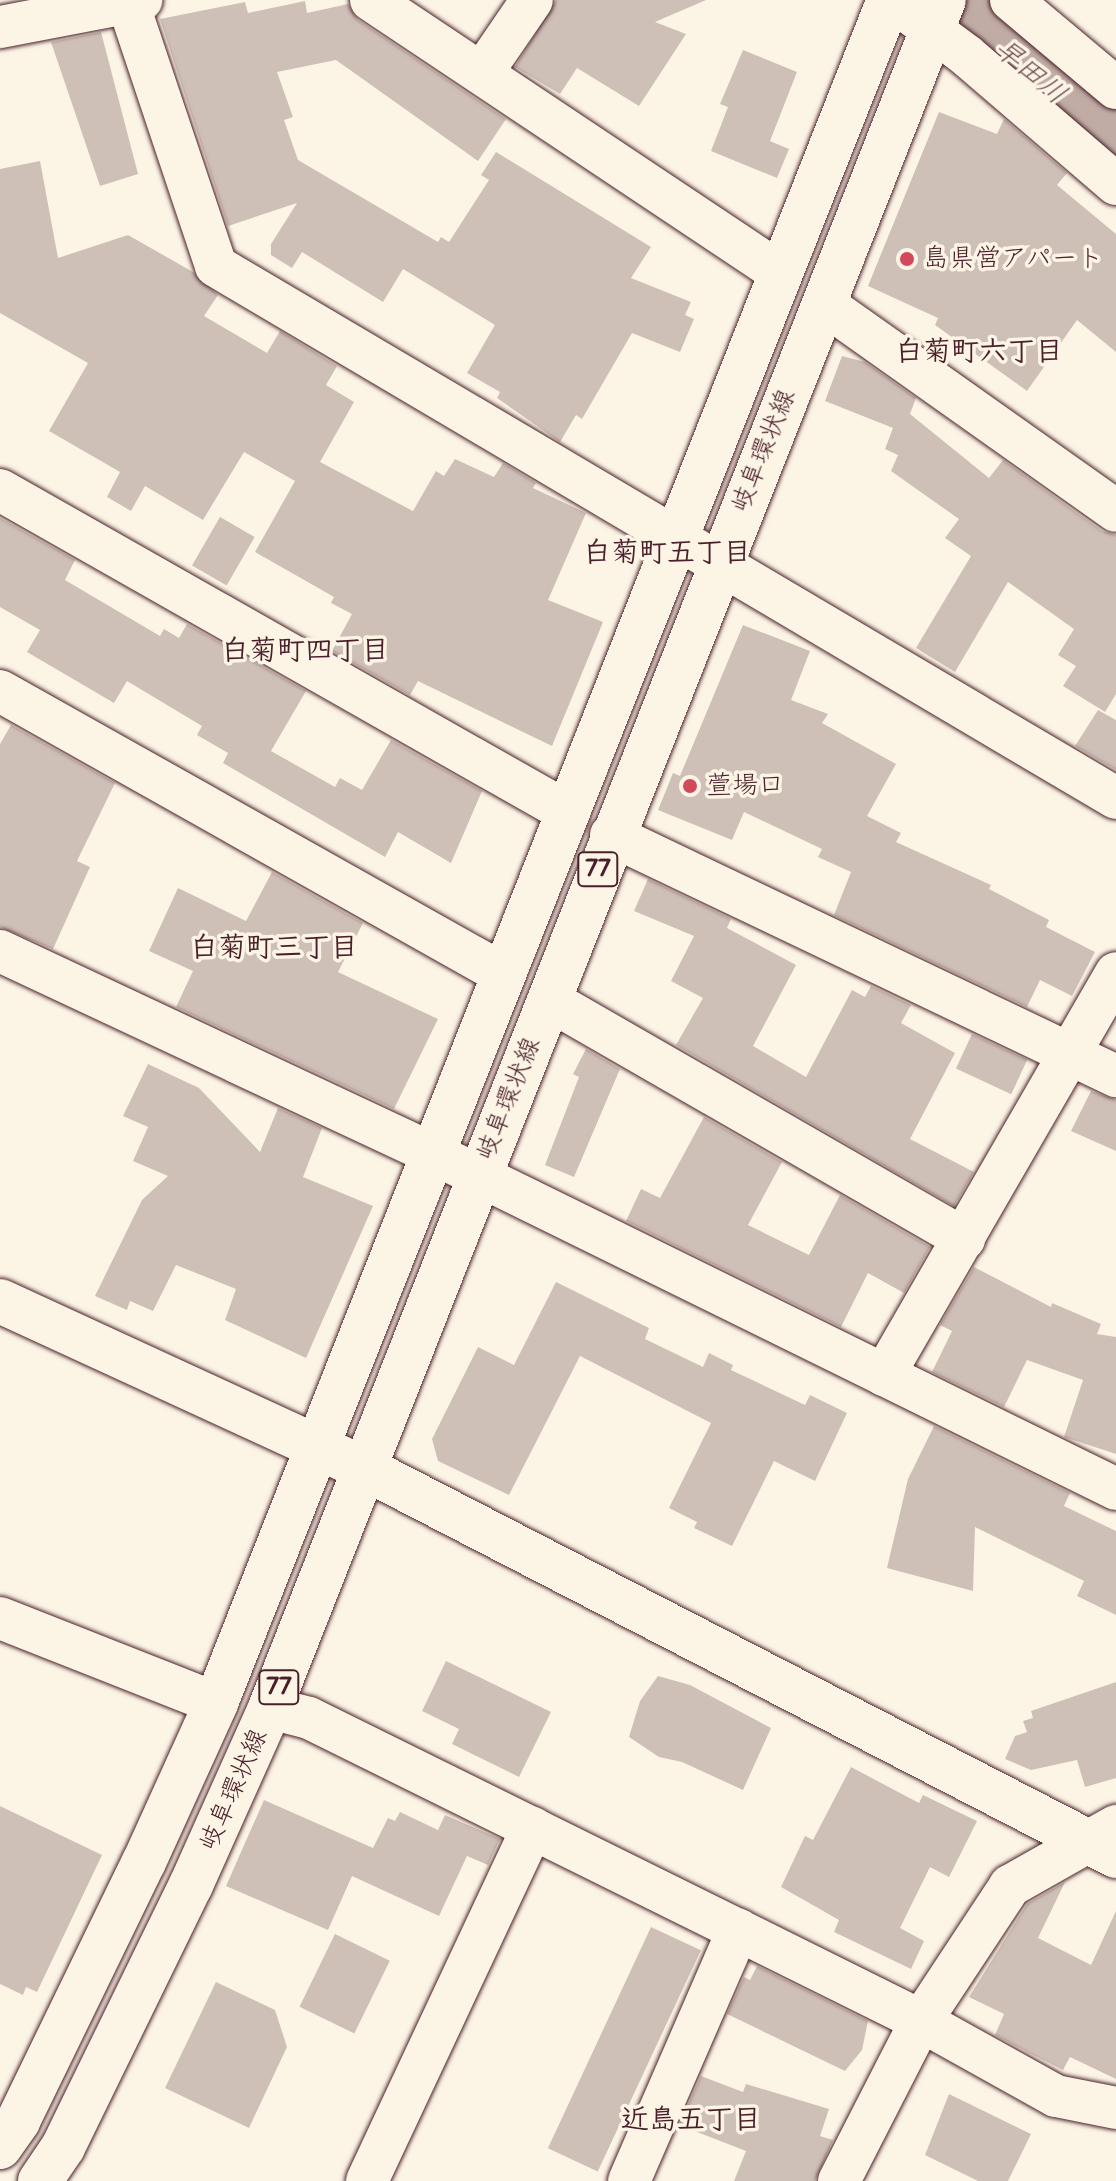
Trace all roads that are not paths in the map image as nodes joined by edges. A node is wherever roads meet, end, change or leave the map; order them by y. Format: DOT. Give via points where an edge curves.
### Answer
graph roads {
  1 [pos="371,0"];
  2 [pos="532,0"];
  3 [pos="890,0"];
  4 [pos="1011,0"];
  5 [pos="132,1"];
  6 [pos="937,16"];
  7 [pos="0,27"];
  8 [pos="482,73"];
  9 [pos="1116,88"];
  10 [pos="1116,184"];
  11 [pos="780,273"];
  12 [pos="824,304"];
  13 [pos="0,490"];
  14 [pos="1116,511"];
  15 [pos="675,537"];
  16 [pos="719,563"];
  17 [pos="0,691"];
  18 [pos="1116,798"];
  19 [pos="569,813"];
  20 [pos="611,835"];
  21 [pos="0,951"];
  22 [pos="1116,973"];
  23 [pos="503,974"];
  24 [pos="549,1000"];
  25 [pos="1069,1054"];
  26 [pos="1116,1076"];
  27 [pos="429,1156"];
  28 [pos="478,1175"];
  29 [pos="964,1239"];
  30 [pos="0,1301"];
  31 [pos="884,1375"];
  32 [pos="319,1451"];
  33 [pos="368,1470"];
  34 [pos="1116,1489"];
  35 [pos="0,1618"];
  36 [pos="216,1703"];
  37 [pos="270,1708"];
  38 [pos="532,1828"];
  39 [pos="1106,1841"];
  40 [pos="738,1930"];
  41 [pos="921,2021"];
  42 [pos="1116,2108"];
  43 [pos="0,2147"];
  44 [pos="40,2181"];
  45 [pos="367,2181"];
  46 [pos="629,2181"];
  47 [pos="839,2181"];
  1 -- 8 [label="street"];
  2 -- 8 [label="street"];
  3 -- 6 [label="street"];
  3 -- 11 [label="main road, 岐阜環状線 / 77"];
  4 -- 9 [label="street"];
  5 -- 7 [label="street"];
  5 -- 15 [label="street" via="216,266"];
  6 -- 10 [label="street" via="966,55"];
  6 -- 12 [label="main road, 岐阜環状線 / 77"];
  8 -- 11 [label="street"];
  11 -- 15 [label="main road, 岐阜環状線 / 77"];
  12 -- 14 [label="street"];
  12 -- 16 [label="main road, 岐阜環状線 / 77"];
  13 -- 19 [label="street"];
  15 -- 16 [label="street"];
  15 -- 19 [label="main road, 岐阜環状線 / 77"];
  16 -- 18 [label="street"];
  16 -- 20 [label="main road, 岐阜環状線 / 77"];
  17 -- 23 [label="street"];
  19 -- 23 [label="main road, 岐阜環状線 / 77"];
  20 -- 24 [label="main road, 岐阜環状線 / 77"];
  20 -- 25 [label="street"];
  21 -- 27 [label="street"];
  22 -- 25 [label="street"];
  23 -- 27 [label="main road, 岐阜環状線 / 77"];
  24 -- 28 [label="main road, 岐阜環状線 / 77"];
  24 -- 29 [label="street"];
  25 -- 26 [label="street"];
  25 -- 29 [label="street"];
  27 -- 28 [label="street"];
  27 -- 32 [label="main road, 岐阜環状線 / 77"];
  28 -- 31 [label="street"];
  28 -- 33 [label="main road, 岐阜環状線 / 77"];
  29 -- 31 [label="street"];
  30 -- 32 [label="main road"];
  31 -- 34 [label="street"];
  32 -- 33 [label="main road"];
  32 -- 36 [label="main road, 岐阜環状線 / 77"];
  33 -- 37 [label="main road, 岐阜環状線 / 77"];
  33 -- 39 [label="main road"];
  35 -- 36 [label="street"];
  36 -- 43 [label="main road, 岐阜環状線 / 77" via="138,1876 18,2121"];
  37 -- 38 [label="street" via="309,1718"];
  37 -- 44 [label="main road, 岐阜環状線 / 77" via="191,1885 63,2147"];
  38 -- 40 [label="street"];
  38 -- 45 [label="street"];
  39 -- 41 [label="street" via="1010,1886"];
  40 -- 41 [label="street"];
  40 -- 46 [label="street"];
  41 -- 42 [label="street" via="1056,2096"];
  41 -- 47 [label="street"];
}
